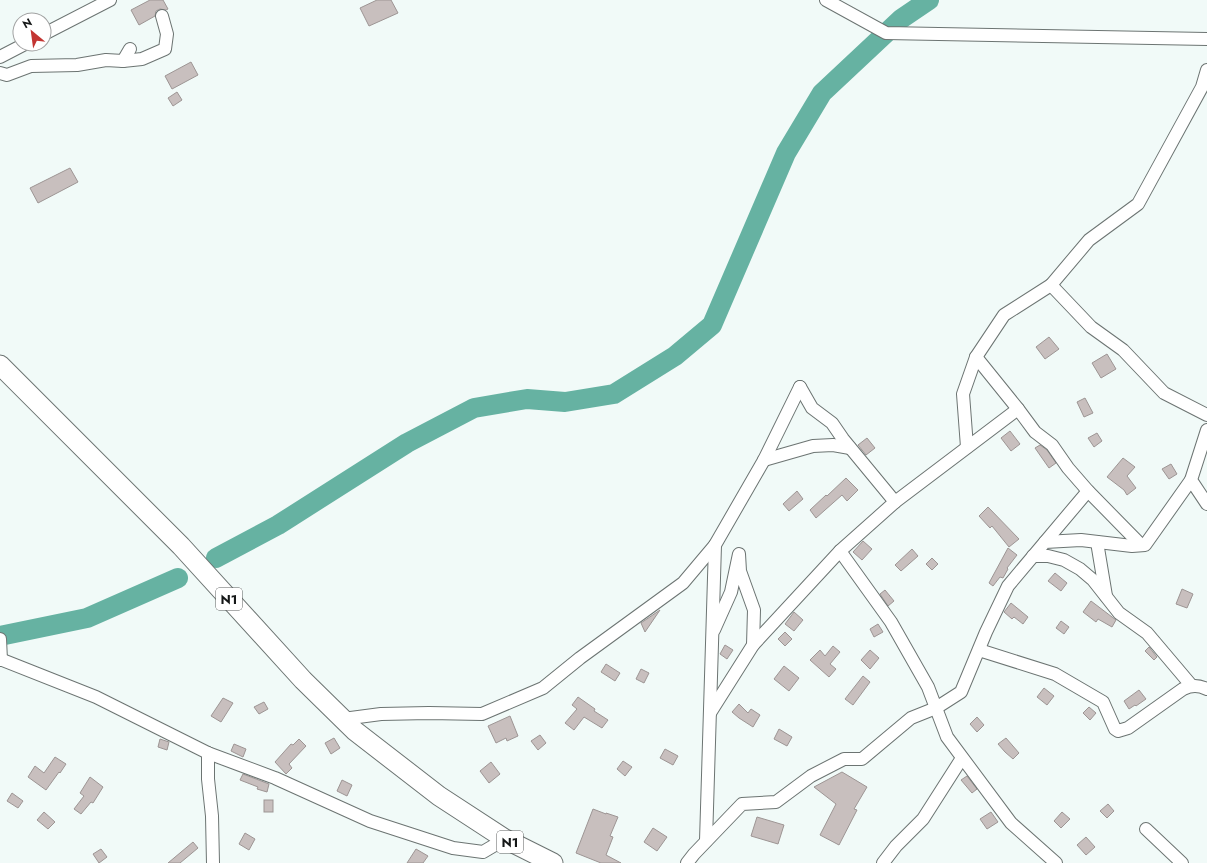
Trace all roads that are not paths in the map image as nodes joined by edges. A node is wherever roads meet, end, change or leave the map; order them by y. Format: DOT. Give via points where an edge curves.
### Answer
graph roads {
  1 [pos="110,0"];
  2 [pos="826,0"];
  3 [pos="162,16"];
  4 [pos="52,30"];
  5 [pos="1207,38"];
  6 [pos="130,49"];
  7 [pos="12,51"];
  8 [pos="0,57"];
  9 [pos="123,61"];
  10 [pos="1207,70"];
  11 [pos="0,73"];
  12 [pos="1051,285"];
  13 [pos="976,357"];
  14 [pos="0,365"];
  15 [pos="1018,409"];
  16 [pos="1207,415"];
  17 [pos="1207,430"];
  18 [pos="967,447"];
  19 [pos="850,448"];
  20 [pos="764,460"];
  21 [pos="1191,480"];
  22 [pos="1088,491"];
  23 [pos="895,502"];
  24 [pos="1207,504"];
  25 [pos="1045,542"];
  26 [pos="1097,542"];
  27 [pos="715,545"];
  28 [pos="1141,545"];
  29 [pos="840,551"];
  30 [pos="1033,556"];
  31 [pos="1107,599"];
  32 [pos="712,636"];
  33 [pos="0,639"];
  34 [pos="753,645"];
  35 [pos="979,650"];
  36 [pos="1,660"];
  37 [pos="1191,686"];
  38 [pos="1207,689"];
  39 [pos="936,708"];
  40 [pos="710,714"];
  41 [pos="343,719"];
  42 [pos="208,753"];
  43 [pos="962,758"];
  44 [pos="1146,829"];
  45 [pos="505,839"];
  46 [pos="706,841"];
  47 [pos="213,863"];
  48 [pos="552,863"];
  49 [pos="687,863"];
  50 [pos="883,863"];
  51 [pos="1056,863"];
  52 [pos="1182,863"];
  1 -- 4 [label="street"];
  2 -- 5 [label="street" via="886,33"];
  3 -- 9 [label="street" via="167,34 165,49 142,59"];
  6 -- 9 [label="street"];
  7 -- 8 [label="street"];
  9 -- 11 [label="street" via="31,66 7,75"];
  10 -- 12 [label="street" via="1202,87 1138,204 1089,240"];
  12 -- 13 [label="street" via="1004,315"];
  12 -- 16 [label="street" via="1091,327 1123,350 1164,393"];
  13 -- 15 [label="street"];
  13 -- 18 [label="street" via="963,394"];
  14 -- 41 [label="main road, N1" via="181,546 303,680"];
  15 -- 18 [label="street"];
  15 -- 22 [label="street" via="1035,432 1052,445"];
  17 -- 21 [label="street"];
  18 -- 23 [label="street"];
  19 -- 20 [label="street" via="833,445 813,446"];
  19 -- 20 [label="street" via="832,423 812,408 800,387"];
  19 -- 23 [label="street"];
  20 -- 27 [label="street"];
  21 -- 24 [label="street"];
  21 -- 28 [label="street" via="1144,545"];
  22 -- 25 [label="street"];
  22 -- 28 [label="street"];
  23 -- 29 [label="street"];
  25 -- 26 [label="street"];
  25 -- 30 [label="street"];
  26 -- 28 [label="street"];
  26 -- 31 [label="street"];
  27 -- 32 [label="street"];
  27 -- 41 [label="street" via="683,582 543,688 482,714 381,714"];
  29 -- 34 [label="street"];
  29 -- 39 [label="street" via="891,622 928,687"];
  30 -- 31 [label="street" via="1064,560 1080,569 1093,580"];
  30 -- 35 [label="street" via="1008,586"];
  31 -- 37 [label="street" via="1119,613 1147,633"];
  32 -- 34 [label="street" via="731,592 739,554 740,571 754,610"];
  32 -- 40 [label="street"];
  33 -- 36 [label="street"];
  34 -- 40 [label="street"];
  35 -- 37 [label="street" via="1055,674 1103,702 1118,731 1128,728"];
  35 -- 39 [label="street" via="961,692"];
  36 -- 42 [label="street" via="96,697"];
  37 -- 38 [label="street"];
  39 -- 43 [label="street" via="947,737"];
  39 -- 46 [label="street" via="911,718 862,759 844,759 811,776 776,802 742,804"];
  40 -- 46 [label="street"];
  41 -- 45 [label="main road, N1" via="439,796"];
  42 -- 45 [label="street" via="275,778 370,821 453,848 483,852"];
  42 -- 47 [label="street"];
  43 -- 50 [label="street" via="922,819"];
  43 -- 51 [label="street" via="1011,823"];
  44 -- 52 [label="street"];
  45 -- 48 [label="main road, N1"];
  46 -- 49 [label="street"];
}
